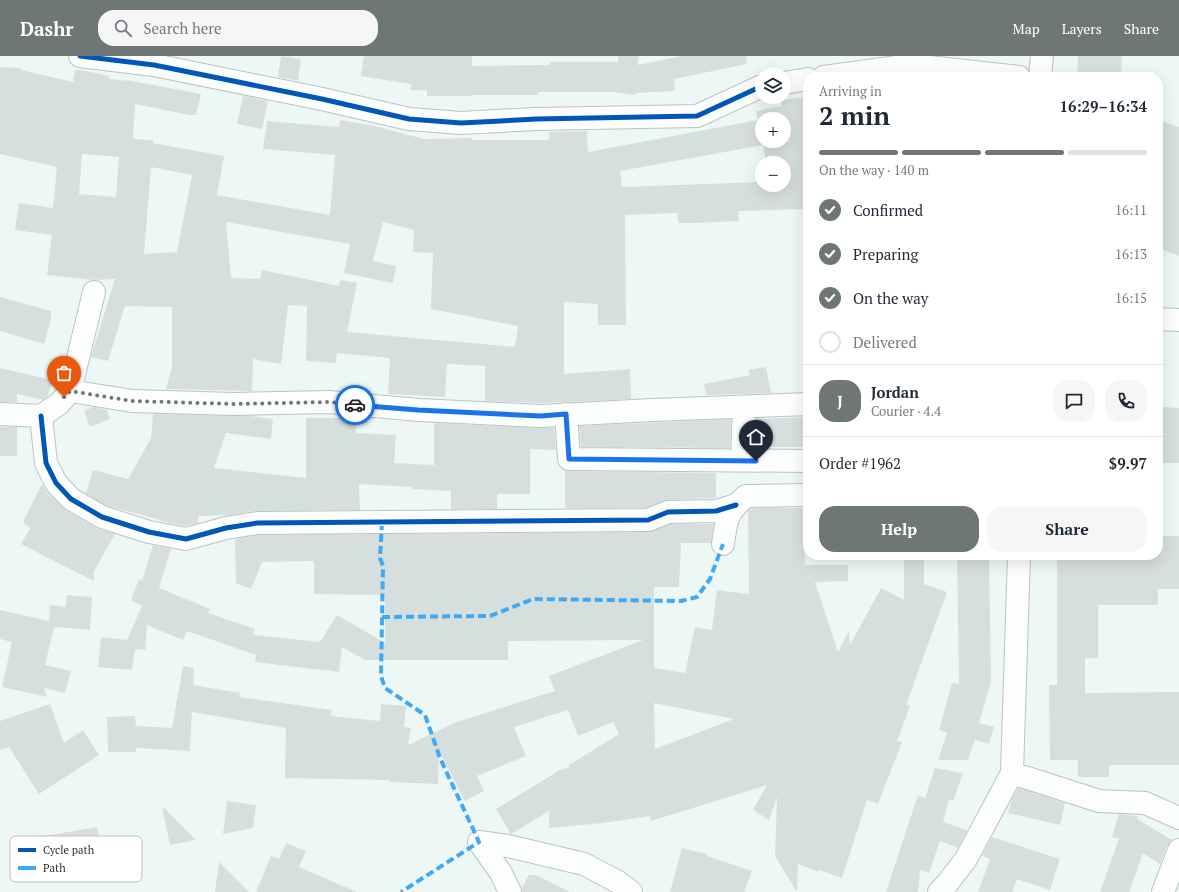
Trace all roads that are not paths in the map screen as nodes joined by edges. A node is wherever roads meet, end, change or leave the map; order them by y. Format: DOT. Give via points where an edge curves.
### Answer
graph roads {
  1 [pos="80,56"];
  2 [pos="1042,56"];
  3 [pos="860,72"];
  4 [pos="974,72"];
  5 [pos="1040,72"];
  6 [pos="803,80"];
  7 [pos="791,82"];
  8 [pos="755,89"];
  9 [pos="94,292"];
  10 [pos="1163,319"];
  11 [pos="1179,320"];
  12 [pos="70,391"];
  13 [pos="803,404"];
  14 [pos="744,407"];
  15 [pos="0,414"];
  16 [pos="566,414"];
  17 [pos="41,416"];
  18 [pos="742,461"];
  19 [pos="803,461"];
  20 [pos="803,495"];
  21 [pos="736,505"];
  22 [pos="723,544"];
  23 [pos="1020,560"];
  24 [pos="1012,772"];
  25 [pos="1179,818"];
  26 [pos="1179,850"];
  27 [pos="510,892"];
  28 [pos="631,892"];
  29 [pos="939,892"];
  30 [pos="1163,892"];
  1 -- 8 [label="street" via="154,66 409,119 461,123 697,116"];
  2 -- 5 [label="street"];
  3 -- 4 [label="street" via="911,65"];
  6 -- 7 [label="street"];
  9 -- 12 [label="street"];
  10 -- 11 [label="street"];
  12 -- 16 [label="street" via="132,401 234,404 329,402 541,416"];
  12 -- 17 [label="street" via="59,404"];
  13 -- 14 [label="street"];
  14 -- 16 [label="street"];
  14 -- 18 [label="street"];
  15 -- 17 [label="street"];
  16 -- 18 [label="street" via="569,459"];
  17 -- 21 [label="street" via="46,463 56,483 71,499 102,517 149,532 186,539 257,523 648,520 668,512 716,512"];
  18 -- 19 [label="street"];
  20 -- 21 [label="street" via="746,496"];
  21 -- 22 [label="street" via="726,519"];
  23 -- 24 [label="street"];
  24 -- 25 [label="street" via="1099,801 1145,803"];
  24 -- 29 [label="street" via="966,859"];
  26 -- 30 [label="street"];
  27 -- 28 [label="street" via="501,873 479,842 508,846 584,864"];
}
